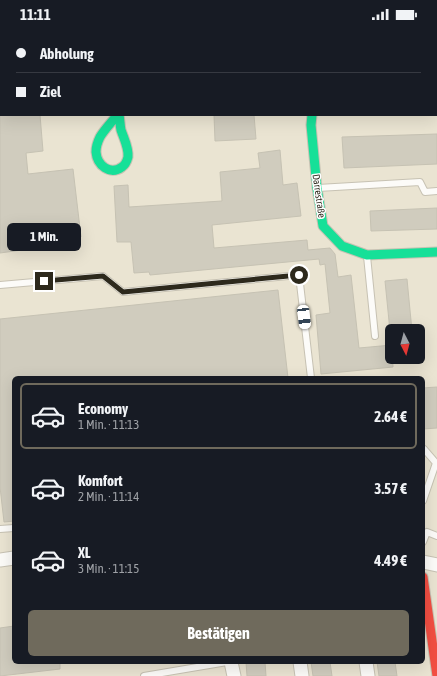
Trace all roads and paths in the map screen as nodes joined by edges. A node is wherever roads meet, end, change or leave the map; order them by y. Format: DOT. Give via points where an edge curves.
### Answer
graph roads {
  1 [pos="117,116"];
  2 [pos="118,116"];
  3 [pos="312,116"];
  4 [pos="317,188"];
  5 [pos="437,191"];
  6 [pos="437,252"];
  7 [pos="367,255"];
  8 [pos="0,285"];
  9 [pos="375,336"];
  10 [pos="311,376"];
  11 [pos="425,450"];
  12 [pos="425,496"];
  13 [pos="12,528"];
  14 [pos="0,530"];
  15 [pos="437,536"];
  16 [pos="425,537"];
  17 [pos="12,558"];
  18 [pos="0,560"];
  19 [pos="425,562"];
  20 [pos="437,565"];
  21 [pos="425,591"];
  22 [pos="214,664"];
  23 [pos="231,664"];
  24 [pos="300,664"];
  25 [pos="366,664"];
  26 [pos="144,676"];
  27 [pos="234,676"];
  28 [pos="302,676"];
  29 [pos="368,676"];
  30 [pos="437,676"];
  1 -- 2 [label="street" via="100,137 96,151 99,163 107,170 117,170 125,165 129,156"];
  3 -- 4 [label="street, Darrestraße"];
  4 -- 5 [label="lane" via="420,182 425,192"];
  4 -- 7 [label="street, Darrestraße" via="323,226 342,246"];
  6 -- 7 [label="street, Darrestraße"];
  7 -- 9 [label="lane"];
  8 -- 10 [label="lane" via="103,276 123,292 299,275"];
  11 -- 12 [label="lane" via="436,463"];
  13 -- 14 [label="lane"];
  15 -- 16 [label="lane" via="427,532"];
  17 -- 18 [label="street"];
  19 -- 20 [label="street"];
  21 -- 30 [label="street"];
  22 -- 26 [label="lane"];
  23 -- 27 [label="street"];
  24 -- 28 [label="street"];
  25 -- 29 [label="street"];
}
